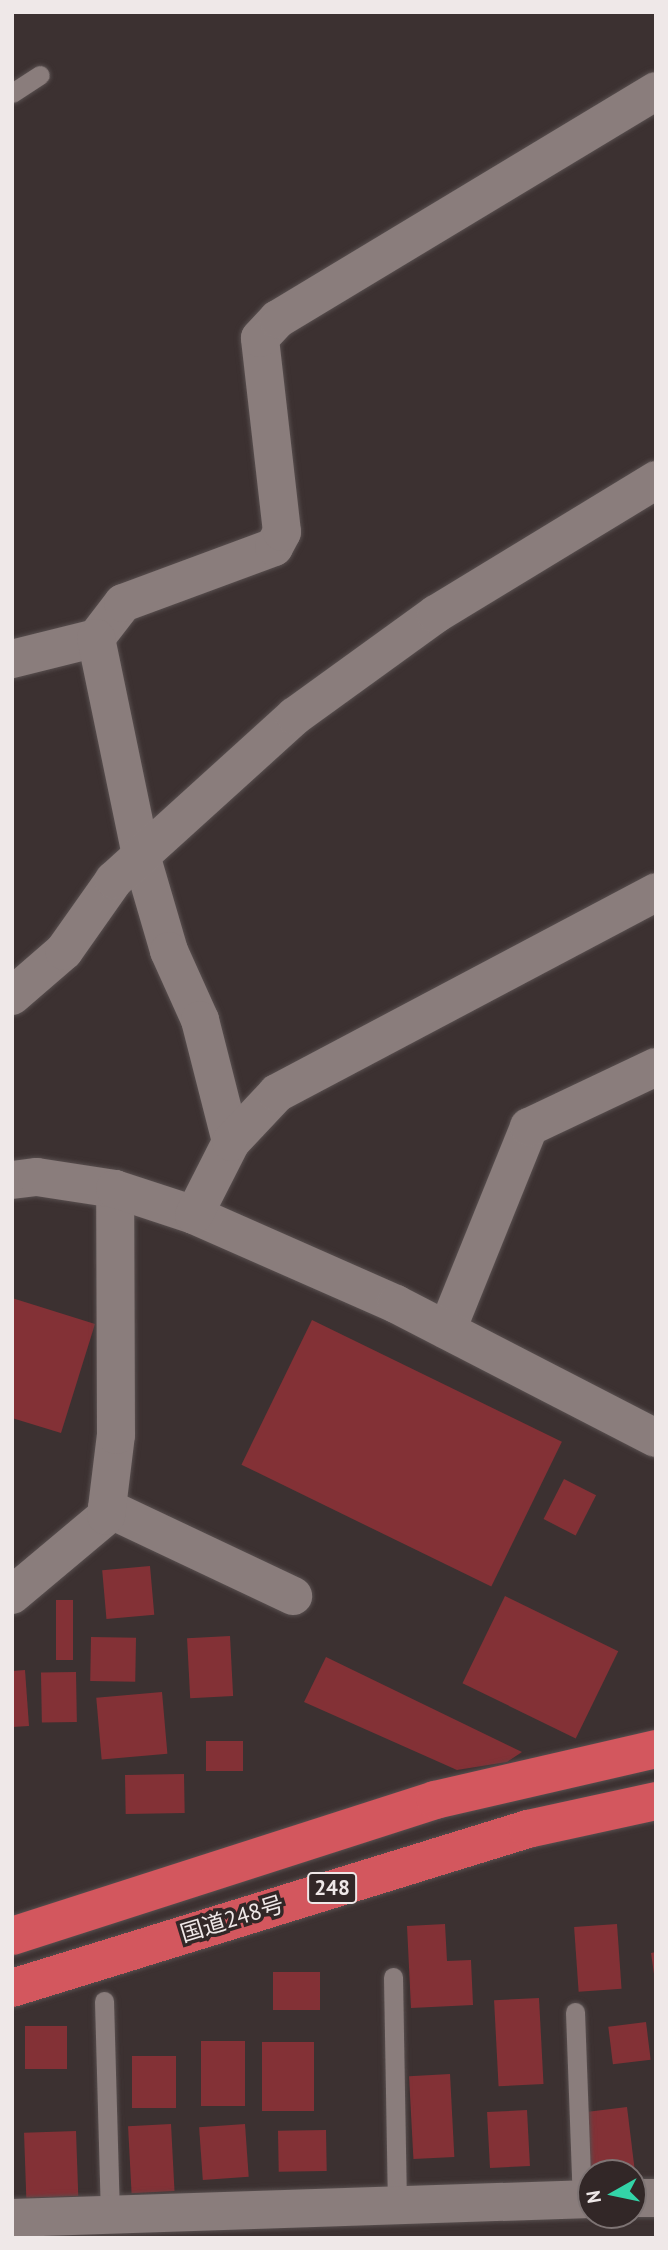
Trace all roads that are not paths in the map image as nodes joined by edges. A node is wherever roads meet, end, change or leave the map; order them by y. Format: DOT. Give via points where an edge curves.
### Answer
graph roads {
  1 [pos="40,75"];
  2 [pos="656,91"];
  3 [pos="12,93"];
  4 [pos="656,480"];
  5 [pos="96,638"];
  6 [pos="12,659"];
  7 [pos="141,855"];
  8 [pos="656,892"];
  9 [pos="12,996"];
  10 [pos="656,1067"];
  11 [pos="231,1142"];
  12 [pos="12,1180"];
  13 [pos="115,1189"];
  14 [pos="194,1215"];
  15 [pos="447,1330"];
  16 [pos="656,1438"];
  17 [pos="107,1512"];
  18 [pos="12,1595"];
  19 [pos="293,1597"];
  20 [pos="656,1749"];
  21 [pos="656,1801"];
  22 [pos="12,1936"];
  23 [pos="393,1977"];
  24 [pos="12,1989"];
  25 [pos="104,2001"];
  26 [pos="575,2012"];
  27 [pos="584,2159"];
  28 [pos="577,2200"];
  29 [pos="397,2206"];
  30 [pos="110,2216"];
  31 [pos="12,2218"];
  32 [pos="159,2226"];
  1 -- 3 [label="lane"];
  2 -- 5 [label="street" via="278,319 260,338 282,532 274,547 123,603"];
  4 -- 7 [label="street" via="436,614 295,716"];
  5 -- 6 [label="street"];
  5 -- 7 [label="street"];
  7 -- 9 [label="street" via="114,880 52,964"];
  7 -- 11 [label="street" via="169,951 200,1020"];
  8 -- 11 [label="street" via="277,1093"];
  10 -- 15 [label="street" via="528,1127"];
  11 -- 14 [label="street"];
  12 -- 13 [label="street" via="37,1177"];
  13 -- 14 [label="street"];
  13 -- 17 [label="street" via="116,1435"];
  14 -- 15 [label="street"];
  15 -- 16 [label="street"];
  17 -- 18 [label="street"];
  17 -- 19 [label="street"];
  20 -- 22 [label="highway, 248" via="435,1800"];
  21 -- 24 [label="highway, 国道248号 / 248" via="515,1832"];
  23 -- 29 [label="lane"];
  25 -- 30 [label="lane"];
  26 -- 27 [label="lane"];
  28 -- 29 [label="street"];
  29 -- 32 [label="street"];
  30 -- 31 [label="street"];
  30 -- 32 [label="street"];
}
